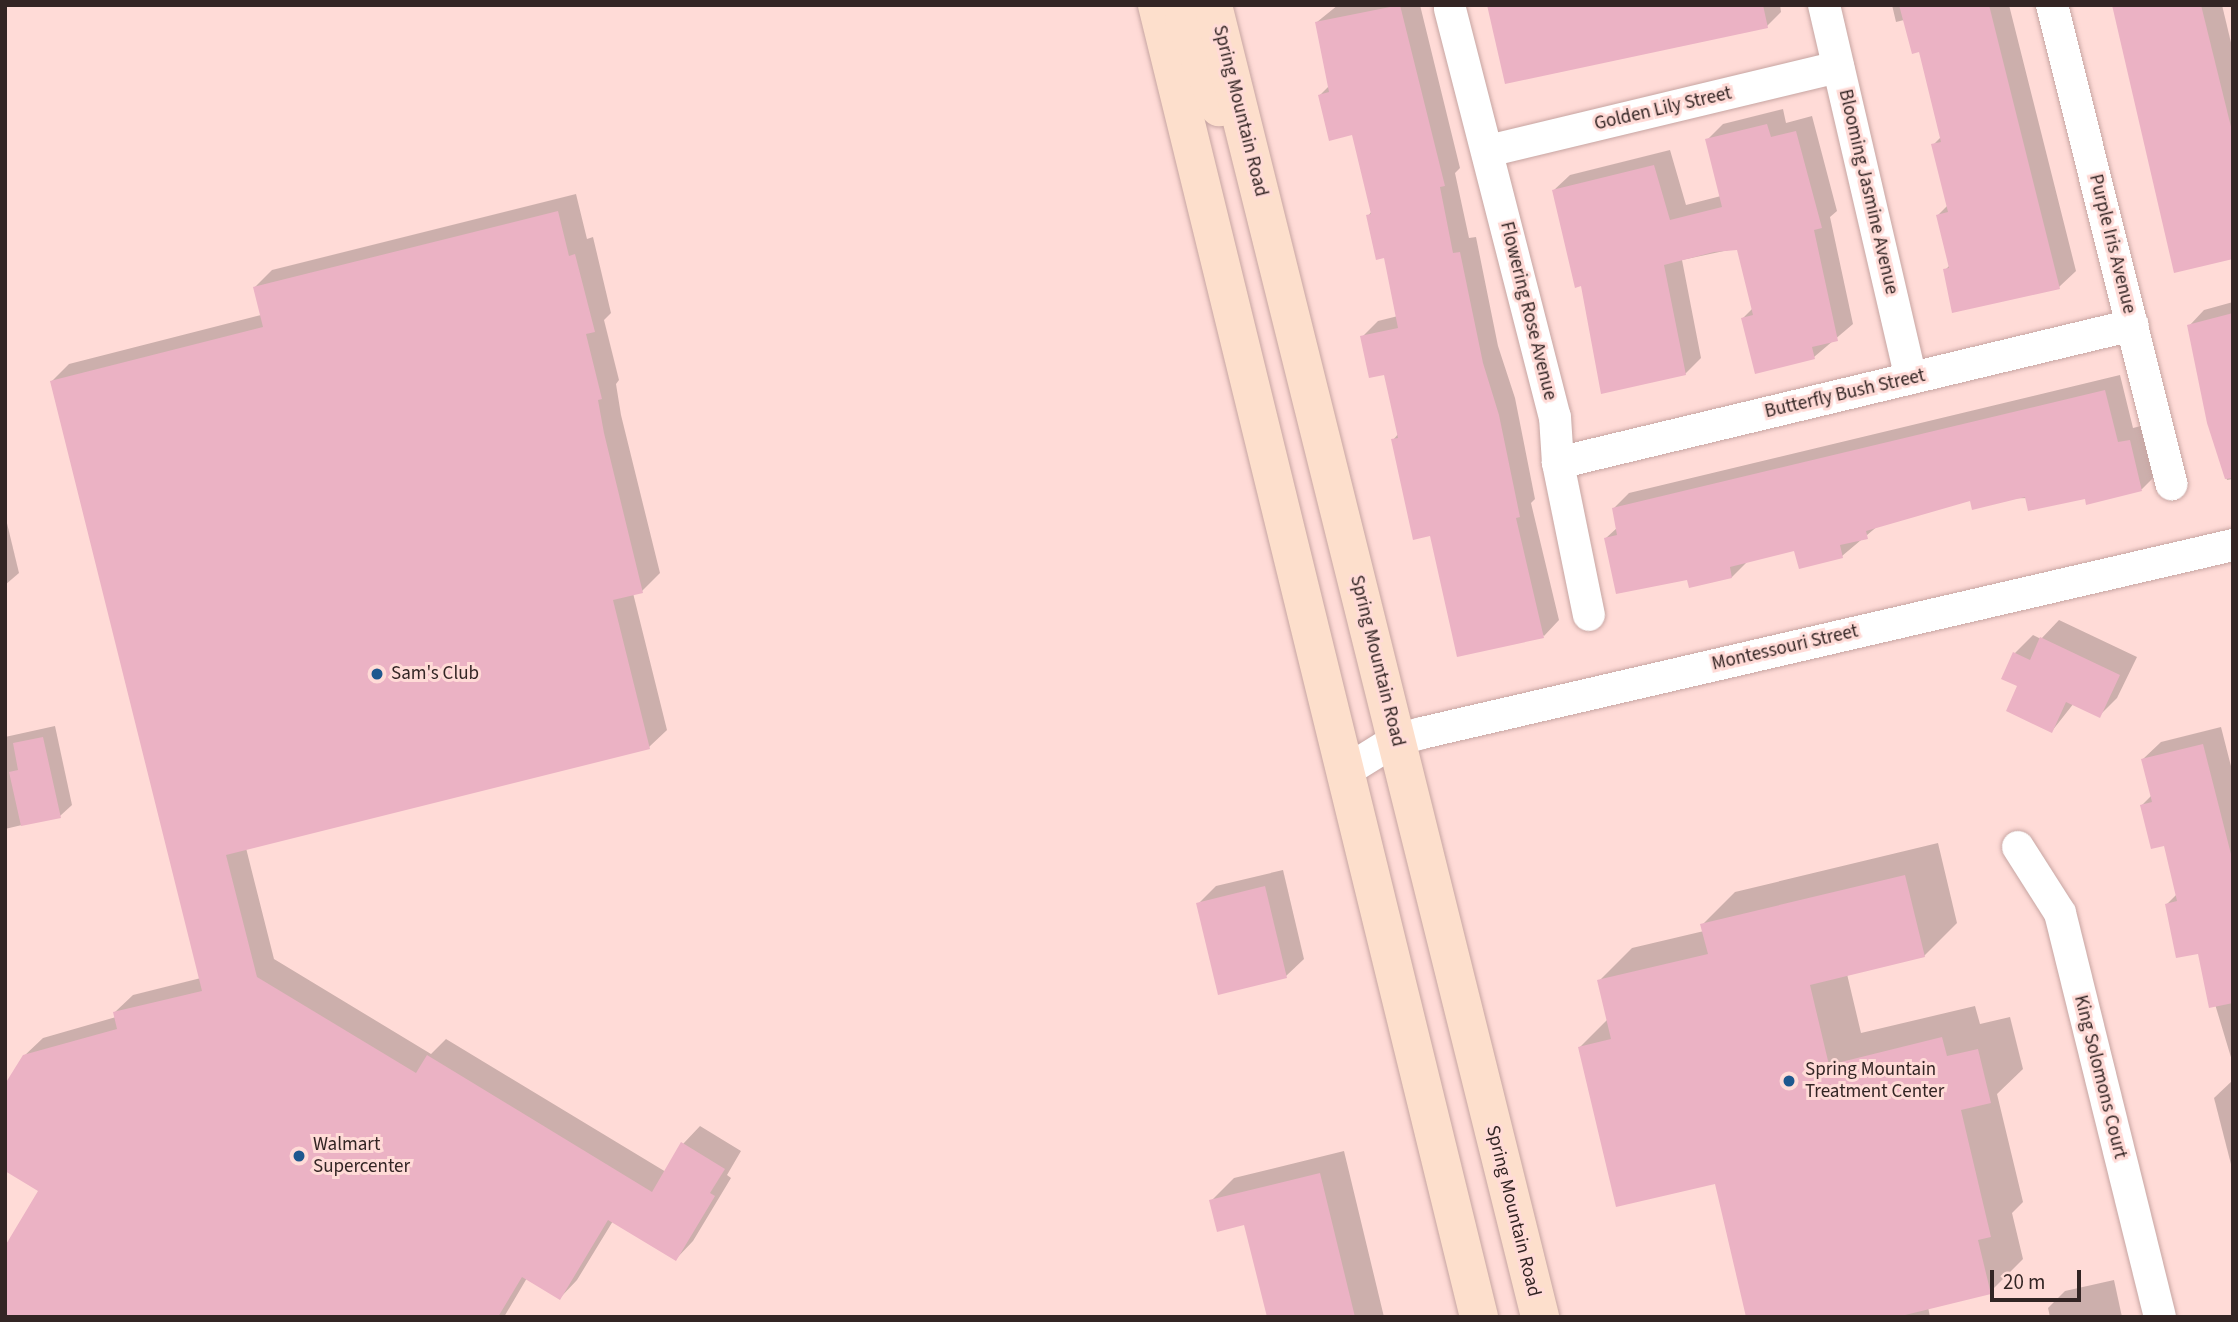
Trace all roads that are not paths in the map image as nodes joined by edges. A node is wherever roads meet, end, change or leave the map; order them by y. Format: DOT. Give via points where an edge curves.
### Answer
graph roads {
  1 [pos="1157,5"];
  2 [pos="1172,5"];
  3 [pos="1213,5"];
  4 [pos="1824,5"];
  5 [pos="2052,5"];
  6 [pos="1450,9"];
  7 [pos="1838,67"];
  8 [pos="1488,151"];
  9 [pos="1270,228"];
  10 [pos="2133,325"];
  11 [pos="1912,378"];
  12 [pos="1558,463"];
  13 [pos="2171,484"];
  14 [pos="2233,545"];
  15 [pos="1589,615"];
  16 [pos="1396,740"];
  17 [pos="1346,771"];
  18 [pos="2018,846"];
  19 [pos="1479,1317"];
  20 [pos="1540,1317"];
  21 [pos="2160,1317"];
  1 -- 17 [label="main road"];
  2 -- 9 [label="main road" via="1189,31"];
  3 -- 9 [label="main road, Spring Mountain Road"];
  4 -- 7 [label="street, Blooming Jasmine Avenue"];
  5 -- 10 [label="street, Purple Iris Avenue"];
  6 -- 8 [label="street, Flowering Rose Avenue"];
  7 -- 8 [label="street, Golden Lily Street"];
  7 -- 11 [label="street, Blooming Jasmine Avenue"];
  8 -- 12 [label="street, Flowering Rose Avenue" via="1555,418"];
  9 -- 16 [label="main road, Spring Mountain Road"];
  10 -- 11 [label="street, Butterfly Bush Street"];
  10 -- 13 [label="street, Purple Iris Avenue"];
  11 -- 12 [label="street, Butterfly Bush Street"];
  12 -- 15 [label="street, Flowering Rose Avenue"];
  14 -- 16 [label="street, Montessouri Street"];
  16 -- 17 [label="street, Montessouri Street"];
  16 -- 20 [label="main road, Spring Mountain Road"];
  17 -- 19 [label="main road"];
  18 -- 21 [label="street, King Solomons Court" via="2060,913"];
}
